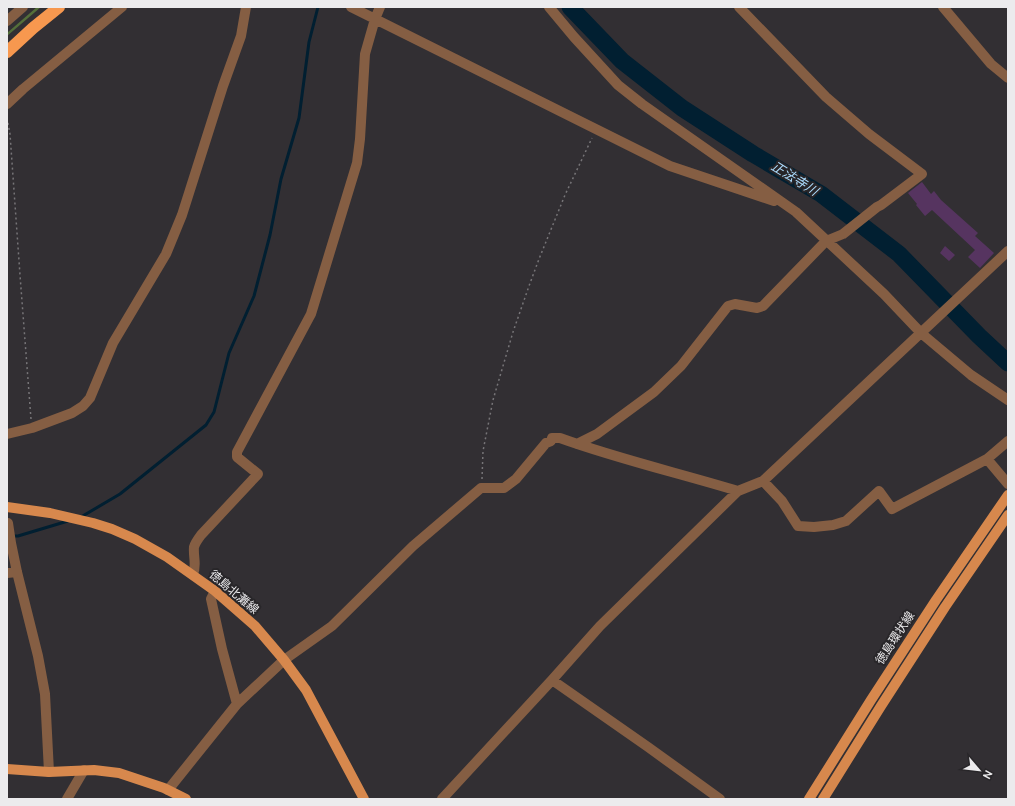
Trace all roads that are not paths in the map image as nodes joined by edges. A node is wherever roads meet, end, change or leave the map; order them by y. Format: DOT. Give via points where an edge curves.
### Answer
graph roads {
  1 [pos="23,7"];
  2 [pos="59,7"];
  3 [pos="122,7"];
  4 [pos="246,7"];
  5 [pos="351,7"];
  6 [pos="380,7"];
  7 [pos="549,7"];
  8 [pos="739,7"];
  9 [pos="943,7"];
  10 [pos="375,19"];
  11 [pos="7,21"];
  12 [pos="7,52"];
  13 [pos="1008,78"];
  14 [pos="7,104"];
  15 [pos="785,205"];
  16 [pos="826,241"];
  17 [pos="1008,251"];
  18 [pos="921,333"];
  19 [pos="1008,400"];
  20 [pos="7,434"];
  21 [pos="1008,441"];
  22 [pos="577,444"];
  23 [pos="987,459"];
  24 [pos="763,481"];
  25 [pos="1008,484"];
  26 [pos="738,492"];
  27 [pos="1008,495"];
  28 [pos="7,507"];
  29 [pos="1008,515"];
  30 [pos="9,527"];
  31 [pos="12,573"];
  32 [pos="193,574"];
  33 [pos="215,591"];
  34 [pos="284,660"];
  35 [pos="552,680"];
  36 [pos="237,704"];
  37 [pos="7,770"];
  38 [pos="84,770"];
  39 [pos="49,772"];
  40 [pos="168,790"];
  41 [pos="67,799"];
  42 [pos="186,799"];
  43 [pos="364,799"];
  44 [pos="442,799"];
  45 [pos="720,799"];
  46 [pos="809,799"];
  47 [pos="823,799"];
  1 -- 11 [label="street"];
  2 -- 12 [label="highway"];
  3 -- 14 [label="street"];
  4 -- 20 [label="street" via="240,36 182,215 166,254 113,343 90,398 72,414"];
  5 -- 10 [label="street"];
  6 -- 10 [label="street"];
  7 -- 15 [label="street" via="618,85"];
  8 -- 16 [label="street" via="826,97 922,174 843,234"];
  9 -- 13 [label="street" via="991,64"];
  10 -- 15 [label="street" via="670,166"];
  10 -- 32 [label="street" via="365,54 357,163 311,314 237,452 237,457 258,474 195,545"];
  15 -- 16 [label="street"];
  16 -- 18 [label="street" via="884,294"];
  16 -- 22 [label="street" via="763,306 728,306 681,366 654,392 597,434"];
  17 -- 18 [label="street"];
  18 -- 19 [label="street" via="971,375"];
  18 -- 24 [label="street"];
  21 -- 23 [label="street"];
  22 -- 26 [label="street"];
  22 -- 34 [label="street" via="552,438 516,479 504,488 481,488 413,546 332,626"];
  23 -- 24 [label="street" via="892,509 879,491 846,521 814,527 798,526 782,501"];
  23 -- 25 [label="street"];
  24 -- 26 [label="street"];
  26 -- 35 [label="street" via="600,626"];
  27 -- 46 [label="main road, 徳島環状線" via="936,600"];
  28 -- 32 [label="main road, 徳島北灘線" via="50,513 112,529 168,557"];
  29 -- 47 [label="main road, 徳島環状線" via="950,600"];
  30 -- 31 [label="street"];
  31 -- 39 [label="street" via="38,656 45,694"];
  32 -- 33 [label="main road, 徳島北灘線"];
  33 -- 34 [label="main road, 徳島北灘線" via="255,626"];
  33 -- 36 [label="street" via="211,599"];
  34 -- 36 [label="street"];
  34 -- 43 [label="main road, 徳島北灘線" via="306,690"];
  35 -- 44 [label="street"];
  35 -- 45 [label="street"];
  36 -- 40 [label="street"];
  37 -- 39 [label="main road"];
  38 -- 39 [label="main road"];
  38 -- 40 [label="main road" via="119,773"];
  38 -- 41 [label="street"];
  40 -- 42 [label="main road"];
}
